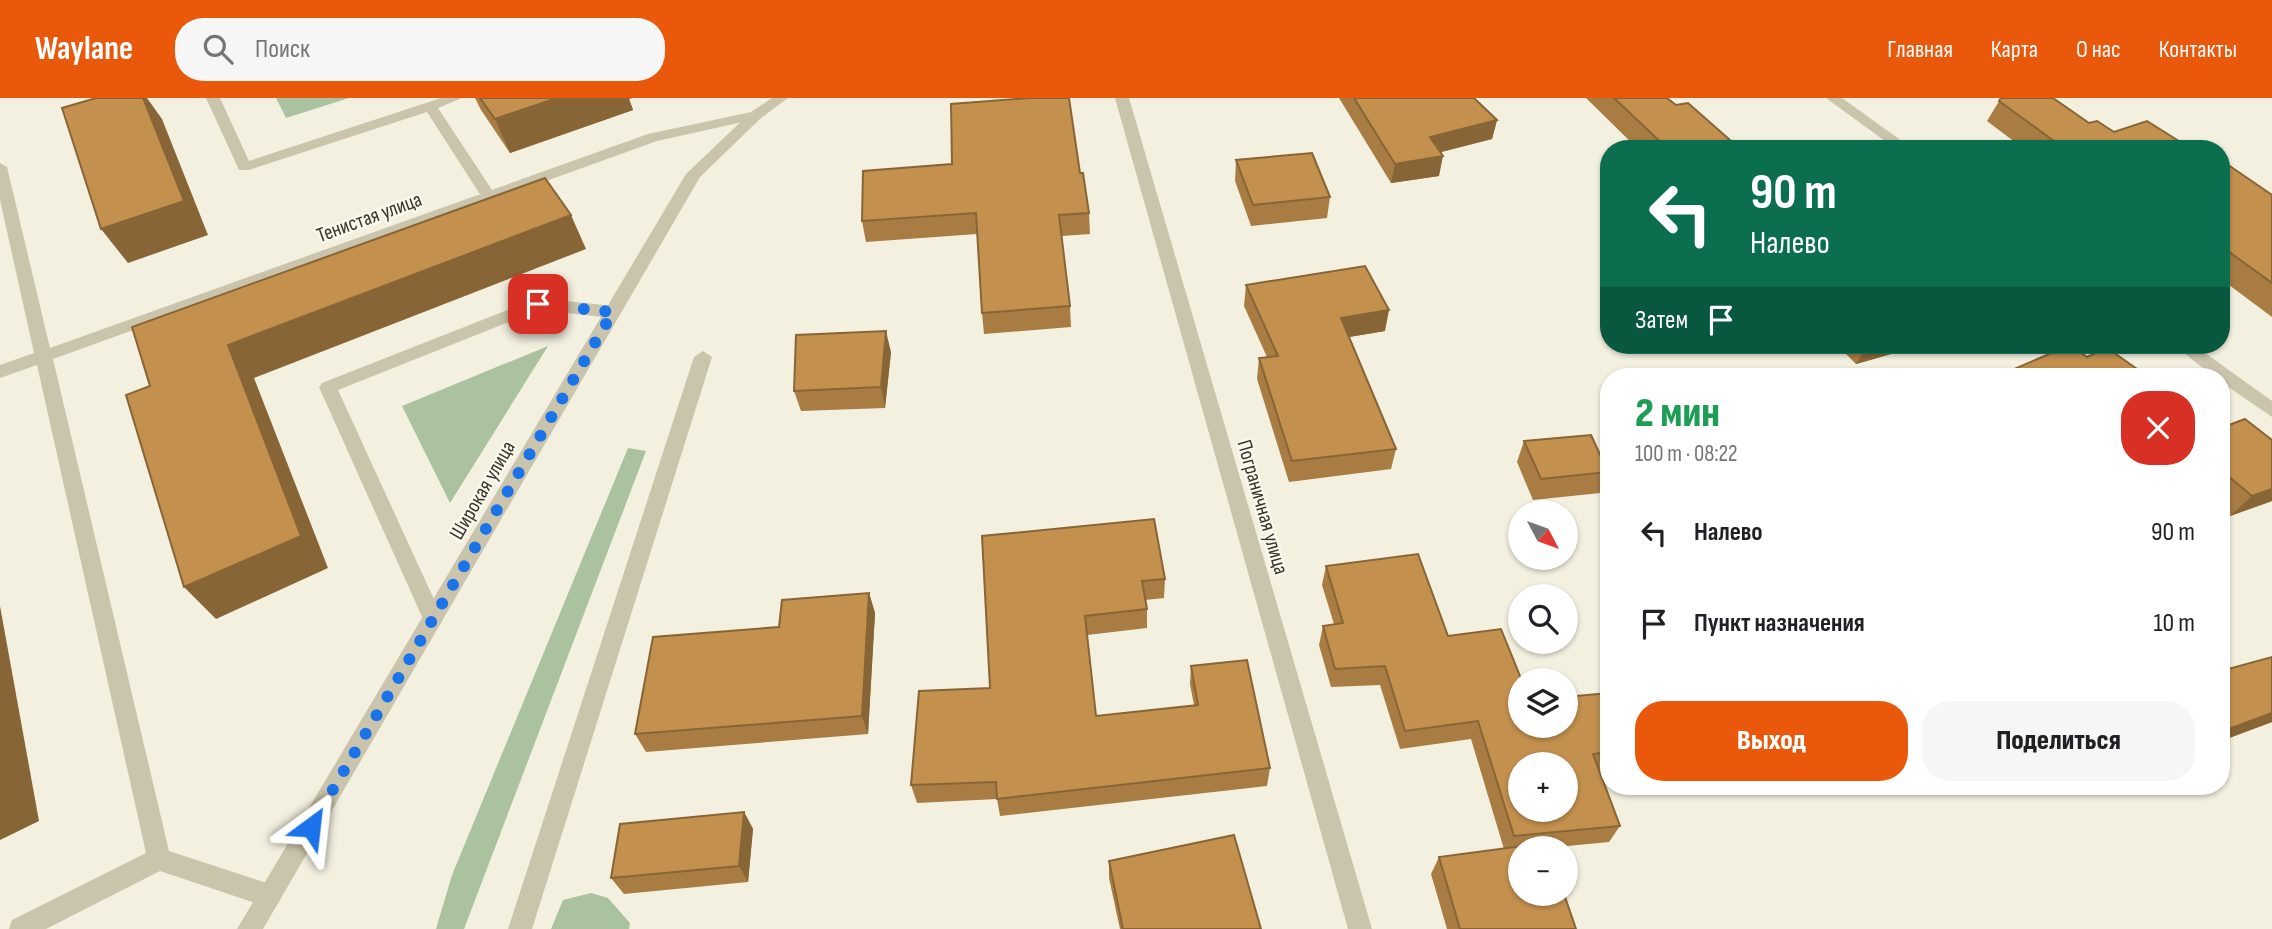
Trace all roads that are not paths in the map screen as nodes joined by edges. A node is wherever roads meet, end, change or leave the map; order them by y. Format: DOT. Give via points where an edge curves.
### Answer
graph roads {
  1 [pos="213,98"];
  2 [pos="455,98"];
  3 [pos="1122,98"];
  4 [pos="1833,98"];
  5 [pos="773,100"];
  6 [pos="430,106"];
  7 [pos="756,115"];
  8 [pos="1893,140"];
  9 [pos="0,167"];
  10 [pos="488,196"];
  11 [pos="613,312"];
  12 [pos="2194,354"];
  13 [pos="44,356"];
  14 [pos="703,357"];
  15 [pos="2214,368"];
  16 [pos="0,372"];
  17 [pos="2230,380"];
  18 [pos="2272,410"];
  19 [pos="433,619"];
  20 [pos="159,859"];
  21 [pos="270,896"];
  22 [pos="21,929"];
  23 [pos="250,929"];
  24 [pos="520,929"];
  25 [pos="1360,929"];
  1 -- 6 [label="street" via="244,167"];
  2 -- 6 [label="lane"];
  3 -- 25 [label="street, Пограничная улица"];
  4 -- 8 [label="street"];
  5 -- 7 [label="street, Широкая улица"];
  6 -- 10 [label="lane"];
  7 -- 10 [label="street, Тенистая улица" via="653,137"];
  7 -- 11 [label="street, Широкая улица" via="694,174"];
  9 -- 13 [label="street"];
  10 -- 13 [label="street, Тенистая улица"];
  11 -- 19 [label="street, Широкая улица"];
  11 -- 19 [label="street" via="538,304 328,387"];
  12 -- 15 [label="street"];
  13 -- 16 [label="street, Тенистая улица"];
  13 -- 20 [label="street"];
  14 -- 24 [label="street"];
  17 -- 18 [label="street"];
  19 -- 21 [label="street, Широкая улица"];
  20 -- 21 [label="street"];
  20 -- 22 [label="street"];
  21 -- 23 [label="street, Широкая улица"];
}
